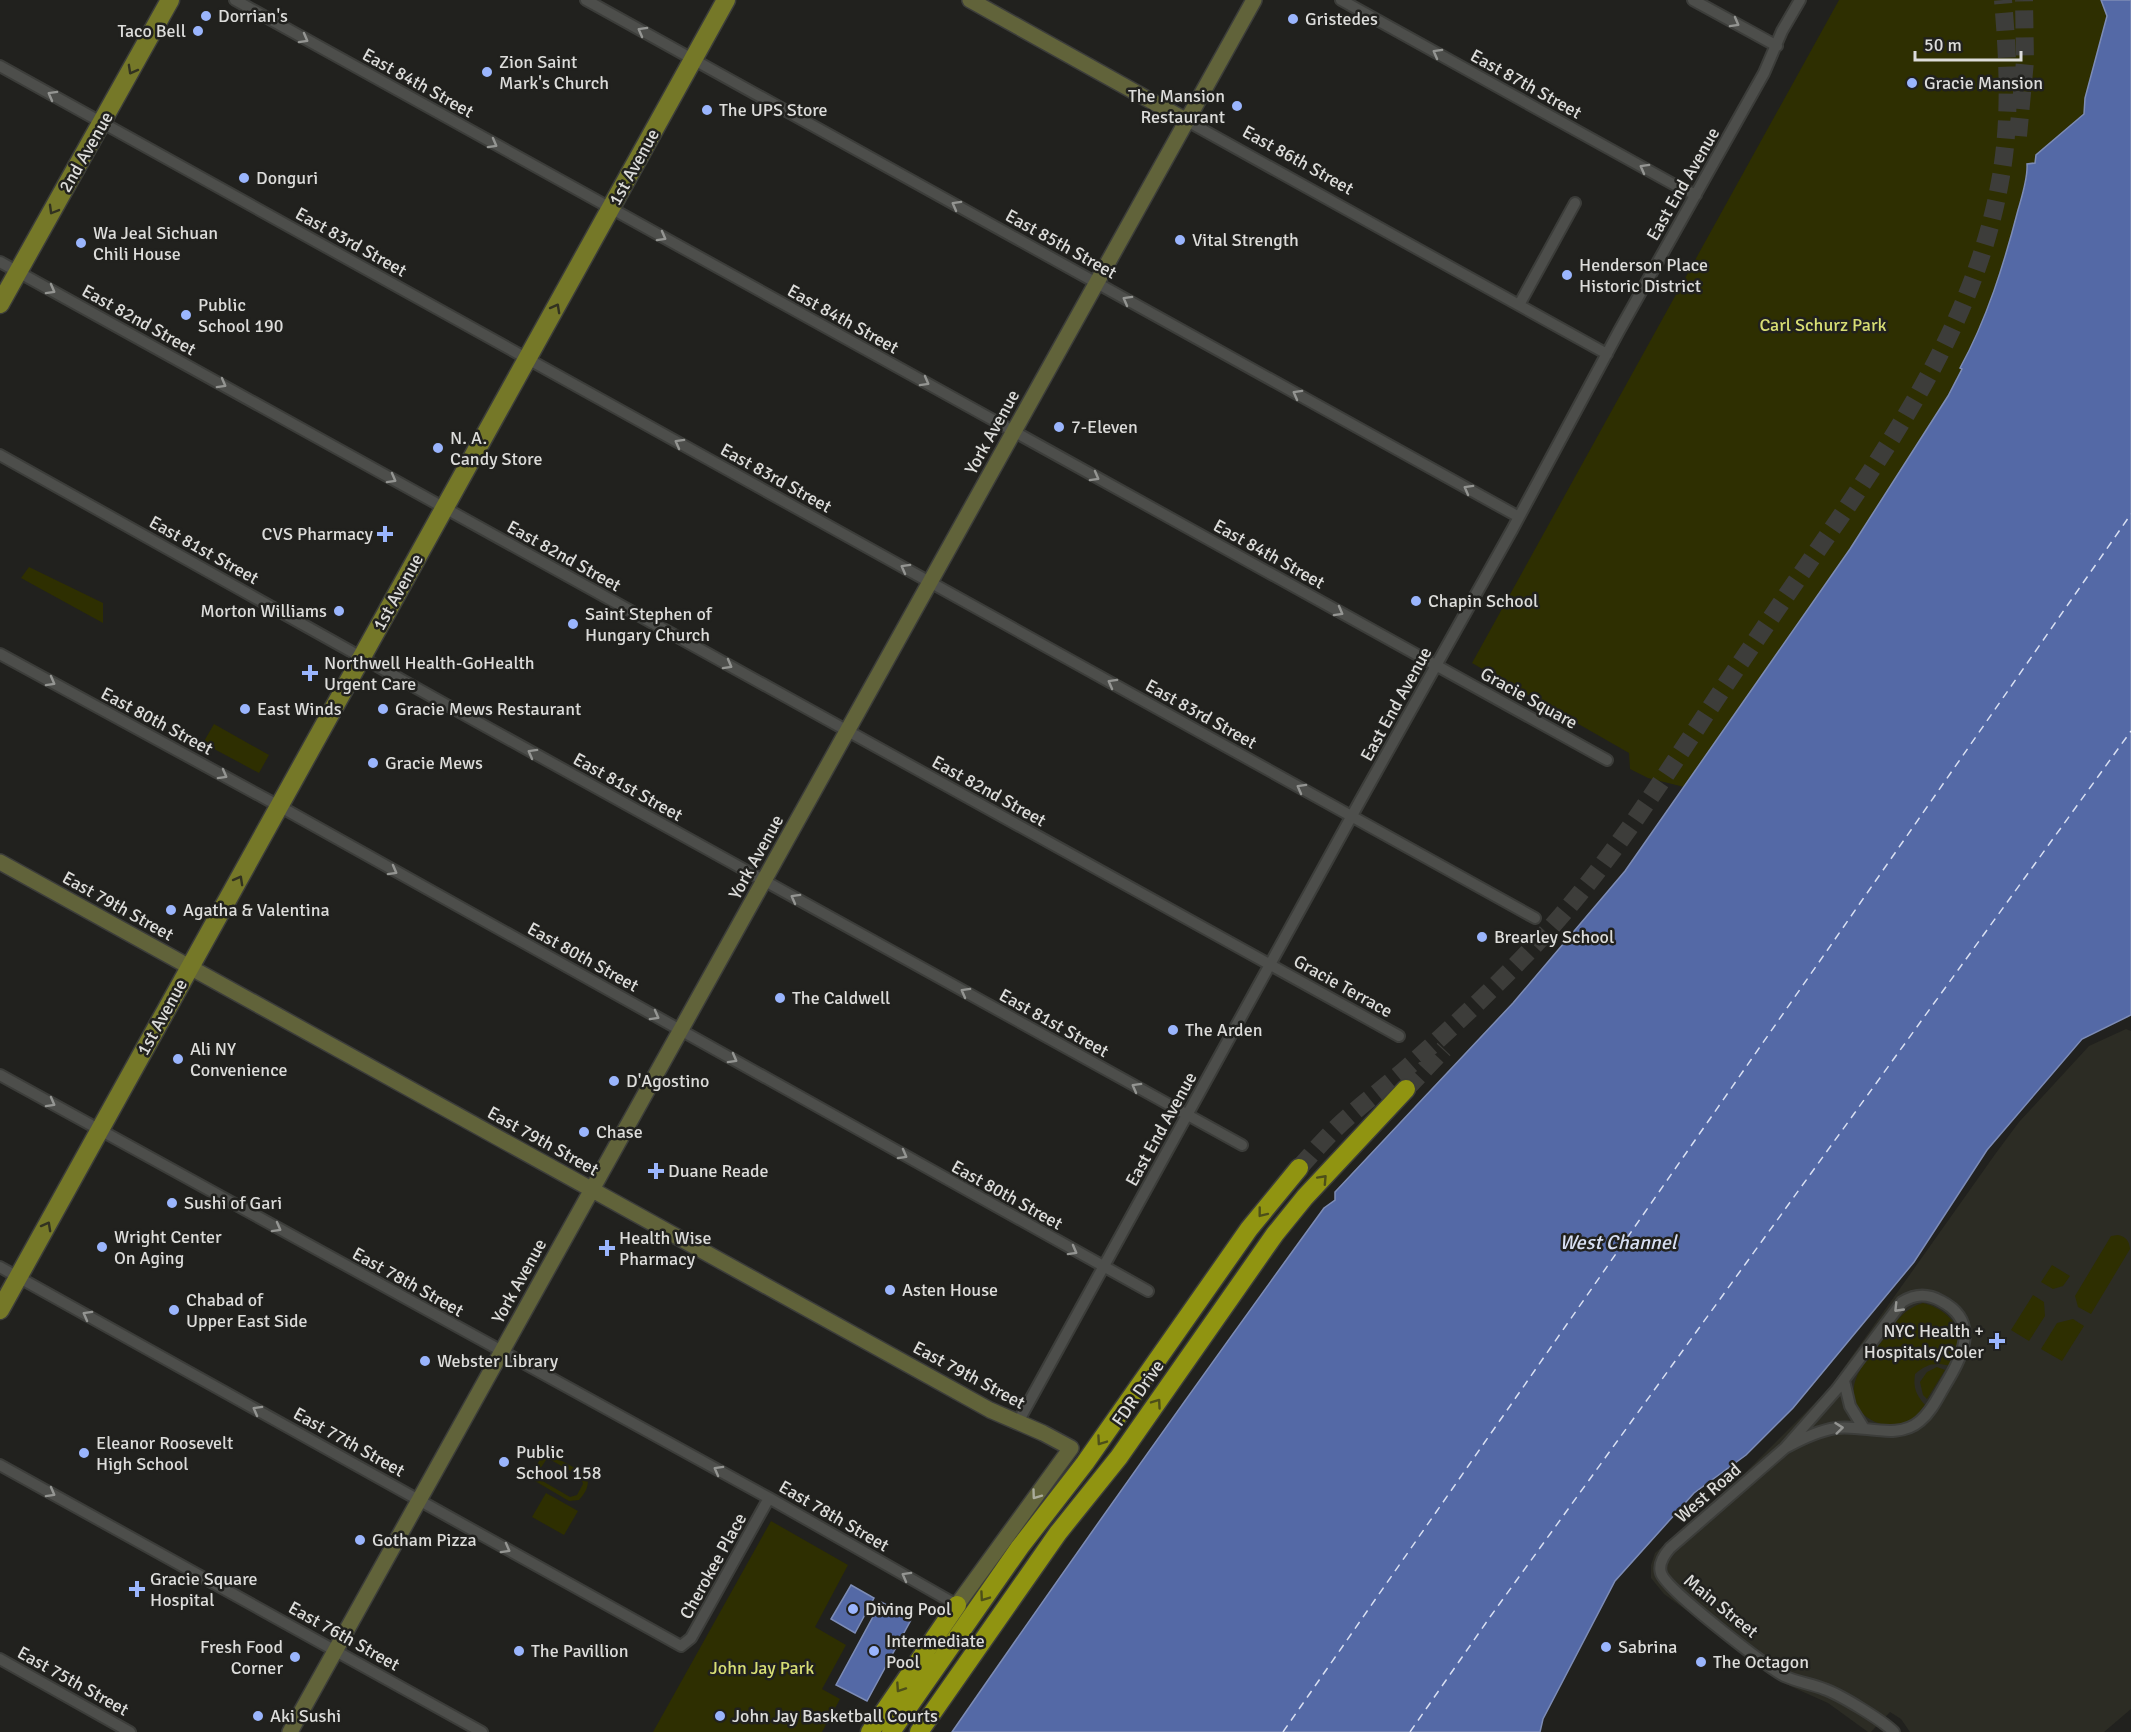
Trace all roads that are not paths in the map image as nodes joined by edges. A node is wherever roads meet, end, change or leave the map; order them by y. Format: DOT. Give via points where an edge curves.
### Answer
graph roads {
  1 [pos="170,0"];
  2 [pos="235,0"];
  3 [pos="586,0"];
  4 [pos="726,0"];
  5 [pos="970,0"];
  6 [pos="1254,0"];
  7 [pos="1341,0"];
  8 [pos="1693,0"];
  9 [pos="1800,0"];
  10 [pos="1777,46"];
  11 [pos="693,59"];
  12 [pos="0,66"];
  13 [pos="1187,121"];
  14 [pos="103,123"];
  15 [pos="1696,195"];
  16 [pos="1575,203"];
  17 [pos="611,209"];
  18 [pos="0,262"];
  19 [pos="18,272"];
  20 [pos="1097,283"];
  21 [pos="0,304"];
  22 [pos="1519,305"];
  23 [pos="1607,354"];
  24 [pos="527,359"];
  25 [pos="1014,432"];
  26 [pos="0,455"];
  27 [pos="444,508"];
  28 [pos="1519,517"];
  29 [pos="931,582"];
  30 [pos="0,654"];
  31 [pos="362,657"];
  32 [pos="1436,666"];
  33 [pos="848,732"];
  34 [pos="1607,760"];
  35 [pos="279,806"];
  36 [pos="1353,816"];
  37 [pos="0,862"];
  38 [pos="765,881"];
  39 [pos="1535,918"];
  40 [pos="1270,966"];
  41 [pos="190,968"];
  42 [pos="682,1031"];
  43 [pos="1399,1036"];
  44 [pos="0,1075"];
  45 [pos="1406,1089"];
  46 [pos="1187,1115"];
  47 [pos="100,1130"];
  48 [pos="1242,1145"];
  49 [pos="1299,1168"];
  50 [pos="592,1190"];
  51 [pos="0,1267"];
  52 [pos="1102,1268"];
  53 [pos="19,1277"];
  54 [pos="1148,1291"];
  55 [pos="0,1310"];
  56 [pos="502,1351"];
  57 [pos="1844,1381"];
  58 [pos="1018,1422"];
  59 [pos="1863,1427"];
  60 [pos="1785,1448"];
  61 [pos="0,1465"];
  62 [pos="769,1498"];
  63 [pos="418,1500"];
  64 [pos="1660,1568"];
  65 [pos="957,1605"];
  66 [pos="681,1646"];
  67 [pos="336,1650"];
  68 [pos="0,1659"];
  69 [pos="130,1732"];
  70 [pos="290,1732"];
  71 [pos="482,1732"];
  72 [pos="870,1732"];
  73 [pos="891,1732"];
  74 [pos="919,1732"];
  75 [pos="1894,1732"];
  1 -- 14 [label="main road, 2nd Avenue, one-way"];
  2 -- 17 [label="street, East 84th Street, one-way"];
  11 -- 3 [label="street, East 85th Street, one-way"];
  4 -- 11 [label="main road, 1st Avenue"];
  5 -- 13 [label="main road, East 86th Street"];
  6 -- 13 [label="main road, York Avenue"];
  15 -- 7 [label="street, East 87th Street, one-way"];
  8 -- 10 [label="street, one-way"];
  9 -- 10 [label="street, East End Avenue"];
  10 -- 15 [label="street, East End Avenue"];
  11 -- 17 [label="main road, 1st Avenue"];
  20 -- 11 [label="street, East 85th Street, one-way"];
  14 -- 12 [label="street, East 83rd Street, one-way"];
  13 -- 20 [label="main road, York Avenue"];
  13 -- 22 [label="street, East 86th Street"];
  14 -- 19 [label="main road, 2nd Avenue, one-way"];
  14 -- 24 [label="street, East 83rd Street"];
  15 -- 23 [label="street, East End Avenue"];
  16 -- 22 [label="street"];
  24 -- 17 [label="main road, 1st Avenue, one-way"];
  17 -- 25 [label="street, East 84th Street, one-way"];
  18 -- 19 [label="street, East 82nd Street"];
  19 -- 21 [label="main road, 2nd Avenue"];
  19 -- 27 [label="street, East 82nd Street, one-way"];
  20 -- 25 [label="main road, York Avenue"];
  28 -- 20 [label="street, East 85th Street, one-way"];
  22 -- 23 [label="street, East 86th Street"];
  23 -- 28 [label="street, East End Avenue"];
  24 -- 27 [label="main road, 1st Avenue"];
  29 -- 24 [label="street, East 83rd Street, one-way"];
  25 -- 29 [label="main road, York Avenue"];
  25 -- 32 [label="street, East 84th Street, one-way"];
  26 -- 31 [label="street, East 81st Street"];
  27 -- 31 [label="main road, 1st Avenue"];
  27 -- 33 [label="street, East 82nd Street, one-way"];
  28 -- 32 [label="street, East End Avenue"];
  29 -- 33 [label="main road, York Avenue"];
  36 -- 29 [label="street, East 83rd Street, one-way"];
  30 -- 35 [label="street, East 80th Street, one-way"];
  31 -- 35 [label="main road, 1st Avenue"];
  38 -- 31 [label="street, East 81st Street, one-way"];
  32 -- 34 [label="street, Gracie Square"];
  32 -- 36 [label="street, East End Avenue"];
  33 -- 38 [label="main road, York Avenue"];
  33 -- 40 [label="street, East 82nd Street"];
  41 -- 35 [label="main road, 1st Avenue, one-way"];
  35 -- 42 [label="street, East 80th Street, one-way"];
  36 -- 39 [label="street, East 83rd Street"];
  36 -- 40 [label="street, East End Avenue"];
  37 -- 41 [label="main road, East 79th Street"];
  38 -- 42 [label="main road, York Avenue"];
  46 -- 38 [label="street, East 81st Street, one-way"];
  40 -- 43 [label="street, Gracie Terrace"];
  40 -- 46 [label="street, East End Avenue"];
  41 -- 47 [label="main road, 1st Avenue"];
  41 -- 50 [label="main road, East 79th Street"];
  42 -- 50 [label="main road, York Avenue"];
  42 -- 52 [label="street, East 80th Street, one-way"];
  44 -- 47 [label="street, East 78th Street, one-way"];
  74 -- 45 [label="highway, FDR Drive, one-way" via="1275,1234"];
  46 -- 48 [label="street, East 81st Street"];
  46 -- 52 [label="street, East End Avenue"];
  53 -- 47 [label="main road, 1st Avenue, one-way"];
  47 -- 56 [label="street, East 78th Street, one-way"];
  49 -- 73 [label="highway, FDR Drive, one-way" via="1249,1229"];
  50 -- 56 [label="main road, York Avenue"];
  50 -- 58 [label="main road, East 79th Street"];
  51 -- 53 [label="street, East 77th Street"];
  52 -- 54 [label="street, East 80th Street"];
  52 -- 58 [label="street, East End Avenue"];
  53 -- 55 [label="main road, 1st Avenue"];
  63 -- 53 [label="street, East 77th Street, one-way"];
  62 -- 56 [label="street, East 78th Street, one-way"];
  56 -- 63 [label="main road, York Avenue"];
  57 -- 59 [label="street" via="1850,1406"];
  59 -- 57 [label="street, West Road, one-way" via="1904,1429 1916,1425 1929,1411 1963,1352 1964,1329 1957,1313 1935,1298 1920,1295 1907,1299 1894,1310"];
  57 -- 60 [label="street, West Road"];
  58 -- 65 [label="main road, East 79th Street, one-way" via="1071,1448"];
  60 -- 59 [label="street, West Road, one-way" via="1817,1432"];
  60 -- 64 [label="street, West Road" via="1670,1548"];
  61 -- 67 [label="street, East 76th Street, one-way"];
  65 -- 62 [label="street, East 78th Street, one-way"];
  62 -- 66 [label="street, Cherokee Place" via="691,1638"];
  63 -- 66 [label="street, East 77th Street, one-way"];
  63 -- 67 [label="main road, York Avenue"];
  64 -- 75 [label="street, Main Street" via="1662,1576 1685,1601 1777,1671 1830,1692"];
  65 -- 72 [label="highway, one-way"];
  67 -- 70 [label="main road, York Avenue"];
  67 -- 71 [label="street, East 76th Street"];
  68 -- 69 [label="street, East 75th Street"];
}
